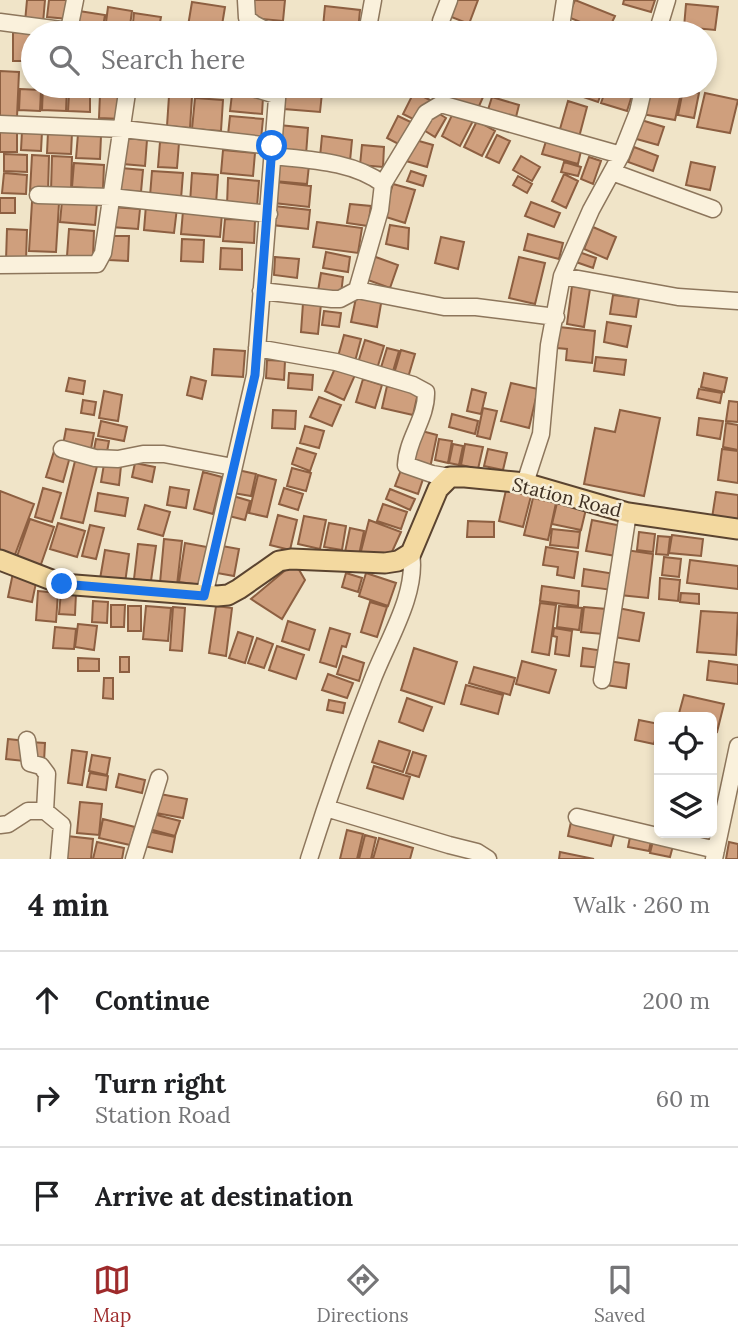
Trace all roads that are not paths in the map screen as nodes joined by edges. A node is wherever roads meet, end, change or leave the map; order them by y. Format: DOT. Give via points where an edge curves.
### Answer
graph roads {
  1 [pos="75,0"];
  2 [pos="246,0"];
  3 [pos="373,0"];
  4 [pos="449,0"];
  5 [pos="565,0"];
  6 [pos="667,0"];
  7 [pos="76,21"];
  8 [pos="250,21"];
  9 [pos="369,21"];
  10 [pos="441,21"];
  11 [pos="562,21"];
  12 [pos="661,21"];
  13 [pos="0,22"];
  14 [pos="21,25"];
  15 [pos="127,98"];
  16 [pos="276,98"];
  17 [pos="640,98"];
  18 [pos="0,124"];
  19 [pos="123,129"];
  20 [pos="272,151"];
  21 [pos="621,155"];
  22 [pos="612,172"];
  23 [pos="383,184"];
  24 [pos="37,195"];
  25 [pos="111,197"];
  26 [pos="713,209"];
  27 [pos="269,214"];
  28 [pos="0,265"];
  29 [pos="562,276"];
  30 [pos="357,290"];
  31 [pos="261,291"];
  32 [pos="738,300"];
  33 [pos="556,317"];
  34 [pos="257,348"];
  35 [pos="62,449"];
  36 [pos="233,467"];
  37 [pos="450,477"];
  38 [pos="525,483"];
  39 [pos="628,513"];
  40 [pos="738,529"];
  41 [pos="411,553"];
  42 [pos="0,560"];
  43 [pos="204,596"];
  44 [pos="602,680"];
  45 [pos="27,740"];
  46 [pos="738,746"];
  47 [pos="159,778"];
  48 [pos="326,808"];
  49 [pos="45,811"];
  50 [pos="577,817"];
  51 [pos="0,824"];
  52 [pos="715,854"];
  53 [pos="59,859"];
  54 [pos="134,859"];
  55 [pos="309,859"];
  56 [pos="488,859"];
  1 -- 7 [label="street"];
  2 -- 8 [label="street"];
  3 -- 9 [label="street"];
  4 -- 10 [label="street"];
  5 -- 11 [label="street"];
  6 -- 12 [label="street"];
  13 -- 14 [label="street"];
  15 -- 19 [label="street"];
  16 -- 20 [label="street"];
  17 -- 21 [label="street"];
  18 -- 19 [label="street"];
  19 -- 20 [label="street"];
  19 -- 25 [label="street"];
  20 -- 23 [label="street" via="355,169"];
  20 -- 27 [label="street"];
  21 -- 22 [label="street"];
  21 -- 23 [label="street" via="441,104 426,113"];
  22 -- 26 [label="street"];
  22 -- 29 [label="street"];
  23 -- 30 [label="street"];
  24 -- 25 [label="street"];
  25 -- 27 [label="street"];
  25 -- 28 [label="street" via="103,253 97,264"];
  27 -- 31 [label="street"];
  29 -- 32 [label="street" via="678,297"];
  29 -- 33 [label="street"];
  30 -- 31 [label="street" via="340,299"];
  30 -- 33 [label="street" via="444,307"];
  31 -- 34 [label="street"];
  33 -- 38 [label="street" via="541,434"];
  34 -- 36 [label="street"];
  34 -- 37 [label="street" via="336,362 426,392 406,465"];
  35 -- 36 [label="street" via="118,460 164,454"];
  36 -- 43 [label="street"];
  37 -- 38 [label="main road, Station Road"];
  37 -- 41 [label="main road" via="438,489"];
  38 -- 39 [label="main road, Station Road"];
  39 -- 40 [label="main road, Station Road"];
  39 -- 44 [label="street"];
  41 -- 43 [label="main road" via="385,563 279,561 228,595"];
  41 -- 48 [label="street" via="408,592"];
  42 -- 43 [label="main road" via="62,584"];
  45 -- 49 [label="street" via="30,763 47,774"];
  46 -- 52 [label="street"];
  47 -- 54 [label="street"];
  48 -- 55 [label="street"];
  48 -- 56 [label="street"];
  49 -- 51 [label="street" via="27,811"];
  49 -- 53 [label="street" via="62,825"];
  50 -- 52 [label="street"];
}
